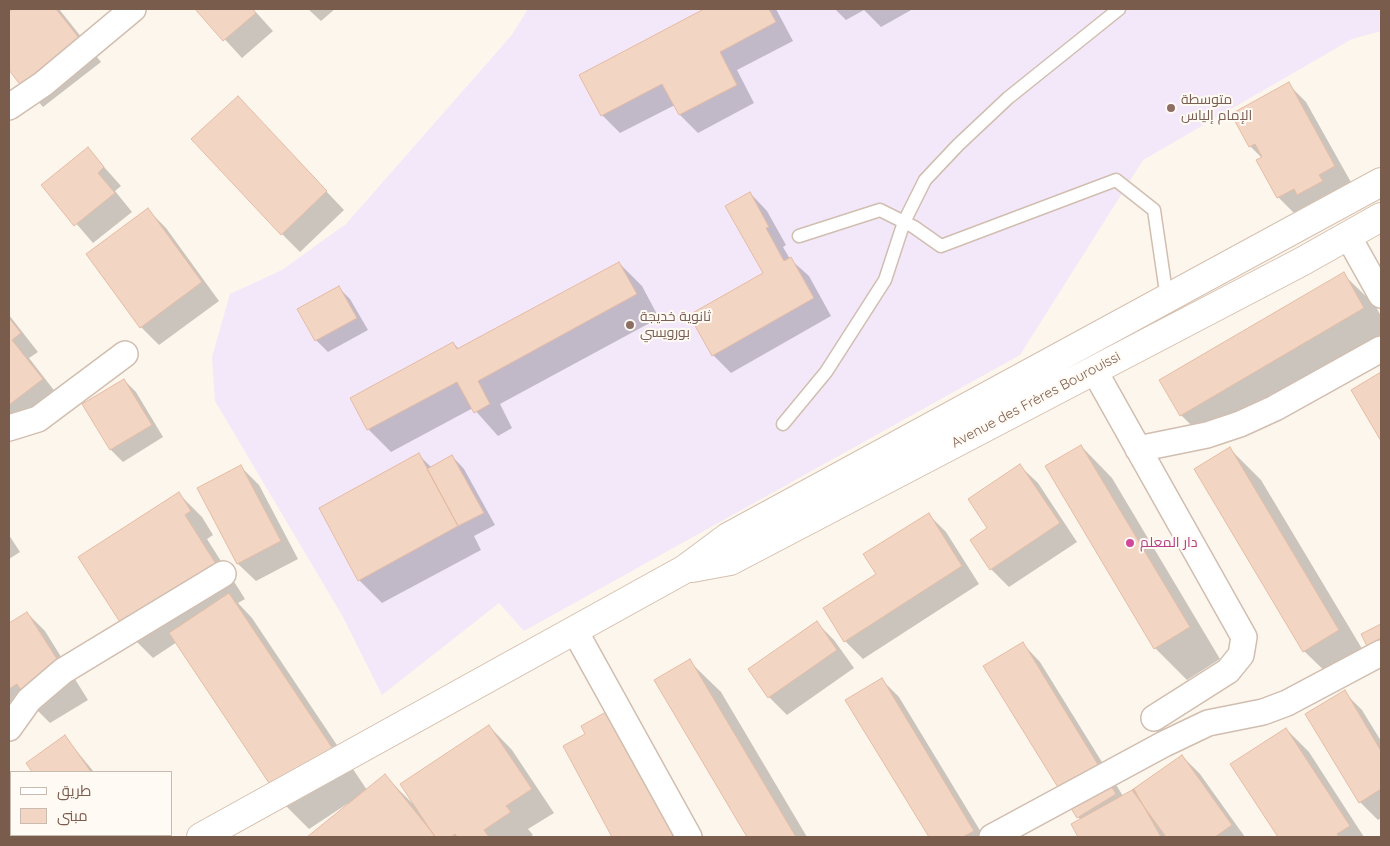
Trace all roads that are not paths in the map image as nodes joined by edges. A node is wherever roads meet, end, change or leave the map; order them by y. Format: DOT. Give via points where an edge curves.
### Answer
graph roads {
  1 [pos="133,9"];
  2 [pos="1120,9"];
  3 [pos="9,107"];
  4 [pos="1381,182"];
  5 [pos="1381,218"];
  6 [pos="904,222"];
  7 [pos="799,236"];
  8 [pos="1348,236"];
  9 [pos="1381,295"];
  10 [pos="1167,298"];
  11 [pos="1381,349"];
  12 [pos="125,354"];
  13 [pos="1094,370"];
  14 [pos="783,424"];
  15 [pos="9,428"];
  16 [pos="1138,448"];
  17 [pos="685,569"];
  18 [pos="223,574"];
  19 [pos="574,631"];
  20 [pos="1381,653"];
  21 [pos="1154,718"];
  22 [pos="9,728"];
  23 [pos="1002,835"];
  24 [pos="200,837"];
  25 [pos="689,837"];
  1 -- 3 [label="street" via="43,84"];
  2 -- 6 [label="lane" via="1008,98 958,145 925,180"];
  4 -- 10 [label="main road"];
  5 -- 8 [label="main road, Avenue des Frères Bourouissi"];
  6 -- 7 [label="lane" via="880,210"];
  6 -- 10 [label="lane" via="941,246 1116,180 1154,210"];
  6 -- 14 [label="lane" via="885,280 826,372"];
  8 -- 9 [label="street"];
  8 -- 13 [label="main road, Avenue des Frères Bourouissi"];
  10 -- 17 [label="main road" via="728,537"];
  11 -- 16 [label="street" via="1240,424 1206,435"];
  12 -- 15 [label="street" via="38,419"];
  13 -- 16 [label="street"];
  13 -- 17 [label="main road, Avenue des Frères Bourouissi" via="730,560"];
  16 -- 21 [label="street" via="1244,637 1242,655 1228,671"];
  17 -- 19 [label="main road"];
  18 -- 22 [label="street" via="63,671 29,700"];
  19 -- 24 [label="main road"];
  19 -- 25 [label="street"];
  20 -- 23 [label="street" via="1288,703 1263,712 1208,723"];
}
